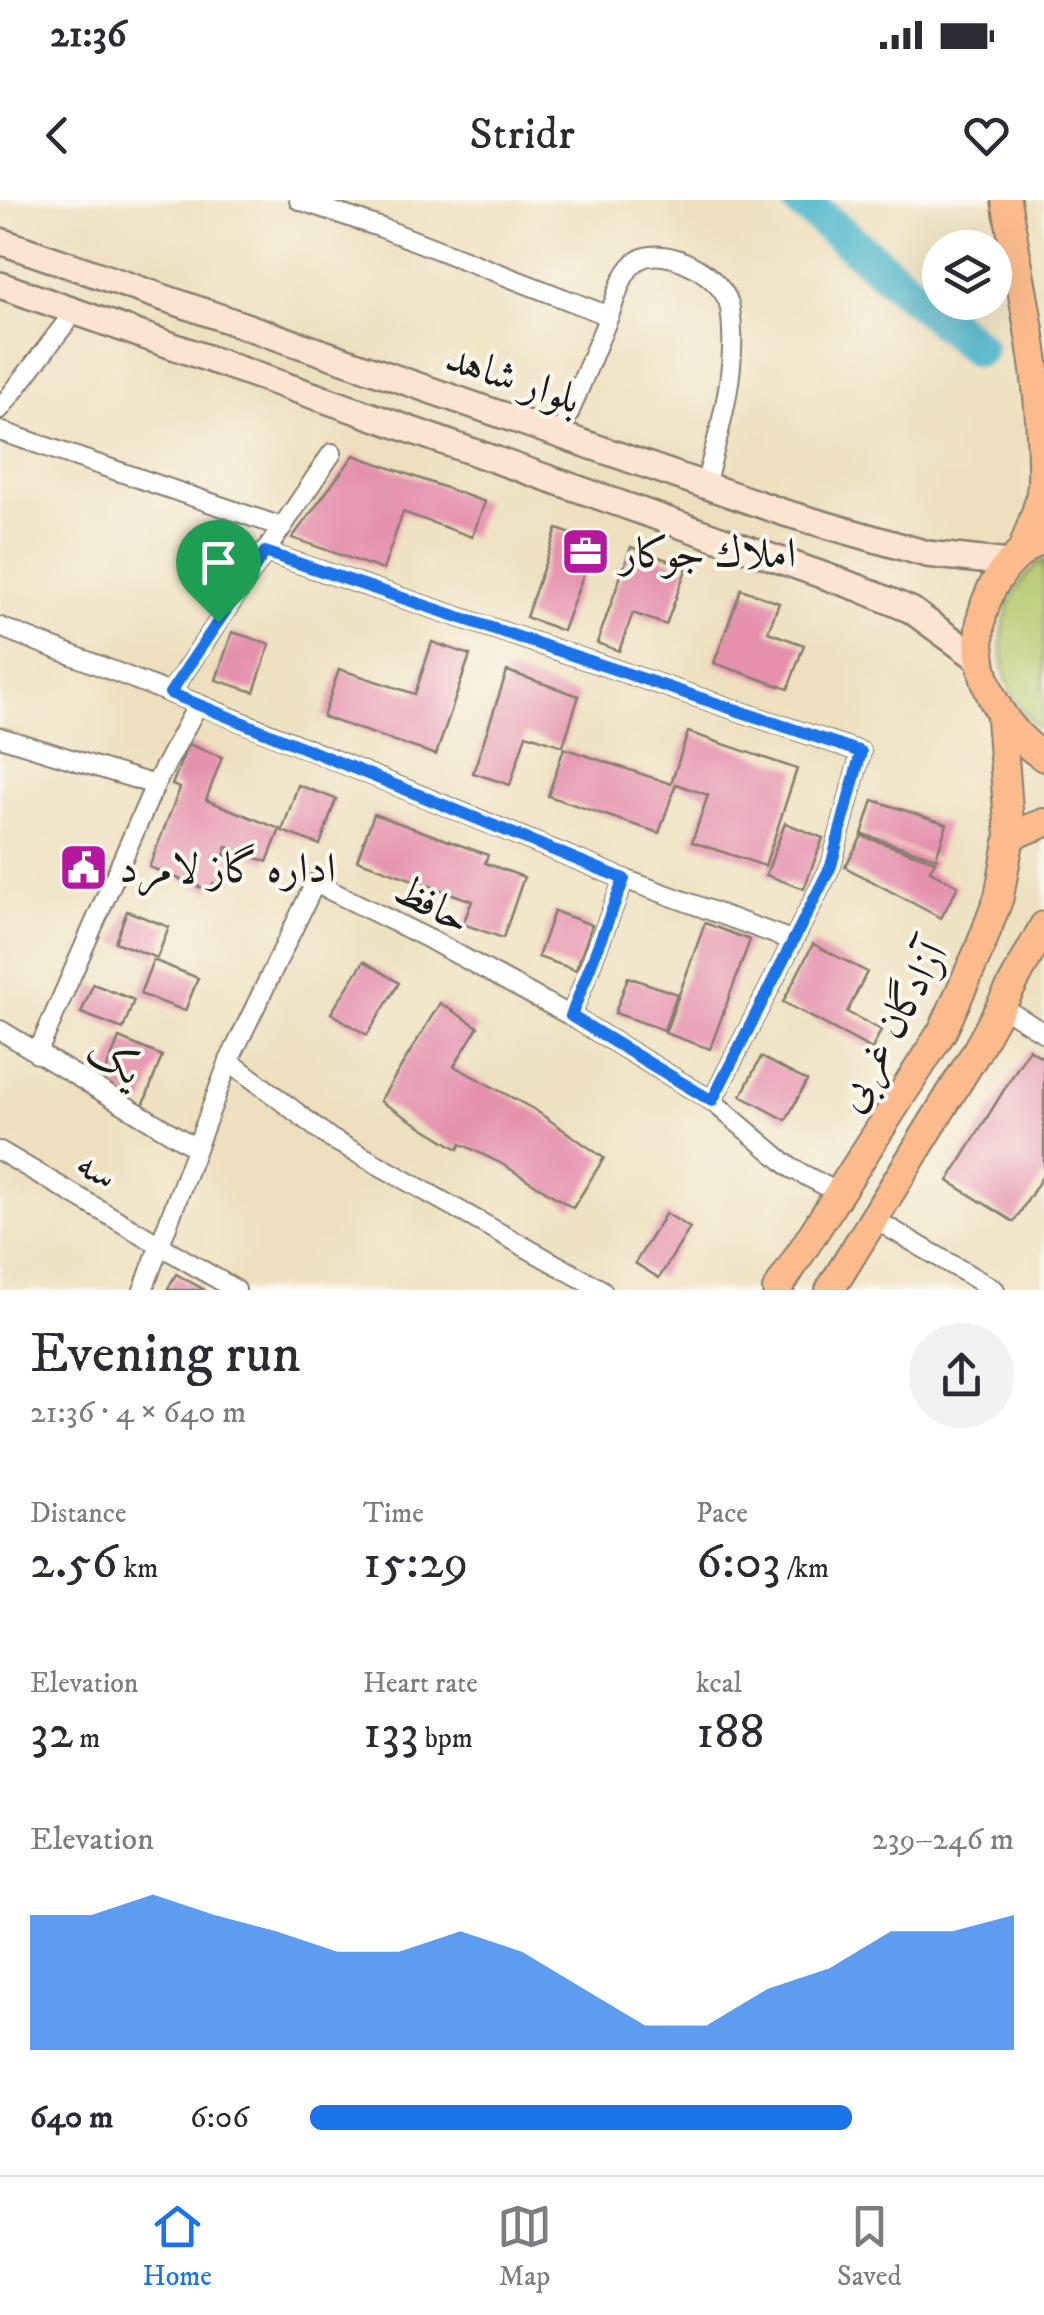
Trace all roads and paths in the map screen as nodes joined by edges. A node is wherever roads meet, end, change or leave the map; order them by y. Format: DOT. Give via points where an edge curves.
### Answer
graph roads {
  1 [pos="299,200"];
  2 [pos="1006,200"];
  3 [pos="0,241"];
  4 [pos="0,286"];
  5 [pos="75,310"];
  6 [pos="609,316"];
  7 [pos="0,408"];
  8 [pos="0,430"];
  9 [pos="560,435"];
  10 [pos="332,452"];
  11 [pos="705,485"];
  12 [pos="1043,487"];
  13 [pos="785,513"];
  14 [pos="282,527"];
  15 [pos="1025,550"];
  16 [pos="265,552"];
  17 [pos="770,556"];
  18 [pos="0,627"];
  19 [pos="980,660"];
  20 [pos="170,693"];
  21 [pos="198,704"];
  22 [pos="1001,718"];
  23 [pos="0,737"];
  24 [pos="1044,756"];
  25 [pos="155,785"];
  26 [pos="1044,824"];
  27 [pos="1010,836"];
  28 [pos="624,879"];
  29 [pos="1044,926"];
  30 [pos="791,940"];
  31 [pos="1002,1006"];
  32 [pos="571,1016"];
  33 [pos="0,1030"];
  34 [pos="1044,1033"];
  35 [pos="36,1054"];
  36 [pos="229,1061"];
  37 [pos="712,1101"];
  38 [pos="196,1148"];
  39 [pos="0,1151"];
  40 [pos="839,1193"];
  41 [pos="874,1219"];
  42 [pos="162,1245"];
  43 [pos="143,1290"];
  44 [pos="236,1290"];
  45 [pos="602,1290"];
  46 [pos="778,1290"];
  47 [pos="830,1290"];
  48 [pos="995,1290"];
  1 -- 6 [label="street"];
  2 -- 12 [label="main road" via="1036,374"];
  3 -- 9 [label="main road, بلوار شاهد"];
  4 -- 5 [label="main road, بلوار شاهد"];
  5 -- 7 [label="street"];
  5 -- 17 [label="main road, بلوار شاهد"];
  6 -- 9 [label="street"];
  6 -- 11 [label="street" via="624,277 644,257 695,265 721,287 730,306 730,364"];
  8 -- 14 [label="street"];
  9 -- 11 [label="main road, بلوار شاهد"];
  10 -- 14 [label="street"];
  11 -- 13 [label="main road, بلوار شاهد"];
  12 -- 15 [label="main road"];
  13 -- 15 [label="main road, بلوار شاهد" via="927,554"];
  13 -- 17 [label="main road"];
  14 -- 16 [label="street"];
  15 -- 19 [label="main road" via="991,593"];
  16 -- 20 [label="street"];
  16 -- 30 [label="street" via="861,752 831,866"];
  17 -- 19 [label="main road, بلوار شاهد" via="911,610"];
  18 -- 20 [label="street"];
  19 -- 22 [label="main road"];
  20 -- 21 [label="street"];
  21 -- 25 [label="street"];
  21 -- 28 [label="street"];
  22 -- 24 [label="main road"];
  22 -- 27 [label="main road, آزادگان غربی"];
  23 -- 25 [label="street"];
  25 -- 35 [label="street"];
  26 -- 27 [label="main road"];
  27 -- 40 [label="main road, آزادگان غربی" via="999,897 943,1030"];
  28 -- 30 [label="street"];
  28 -- 32 [label="street"];
  29 -- 31 [label="main road, آزادگان غربی"];
  30 -- 37 [label="street"];
  31 -- 34 [label="street"];
  31 -- 41 [label="main road, آزادگان غربی"];
  32 -- 36 [label="street, حافظ" via="315,883"];
  32 -- 37 [label="street, حافظ"];
  33 -- 35 [label="street, یک"];
  35 -- 38 [label="street, یک"];
  36 -- 38 [label="street, حافظ"];
  36 -- 45 [label="street" via="330,1138"];
  37 -- 40 [label="street, حافظ" via="791,1168"];
  38 -- 42 [label="street, حافظ"];
  39 -- 42 [label="street, سه"];
  40 -- 46 [label="main road, آزادگان غربی"];
  41 -- 47 [label="main road, آزادگان غربی"];
  41 -- 48 [label="street"];
  42 -- 43 [label="street, حافظ"];
  42 -- 44 [label="street, سه"];
}
